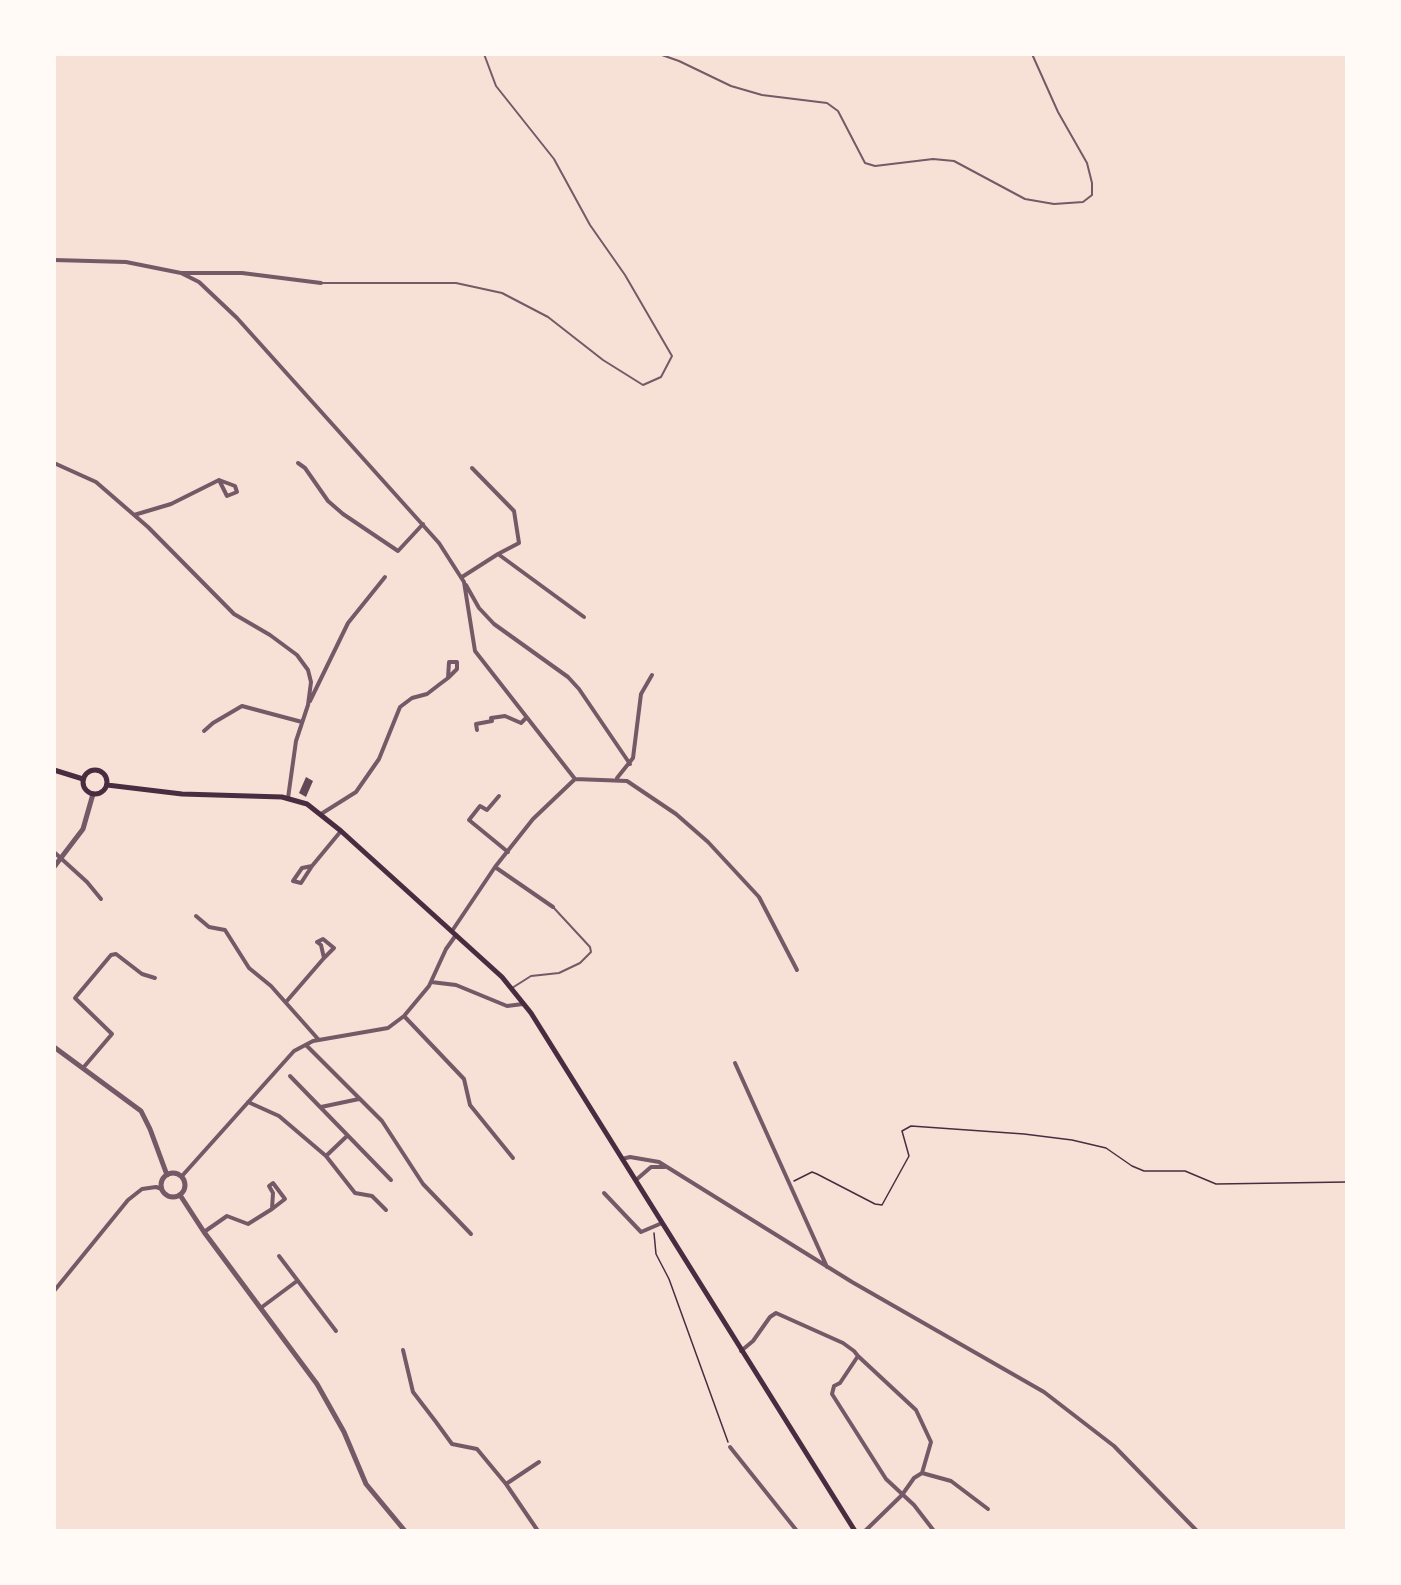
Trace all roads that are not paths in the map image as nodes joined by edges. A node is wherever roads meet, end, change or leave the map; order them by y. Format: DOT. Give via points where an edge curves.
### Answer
graph roads {
  1 [pos="484,54"];
  2 [pos="660,54"];
  3 [pos="1032,54"];
  4 [pos="54,260"];
  5 [pos="181,273"];
  6 [pos="321,283"];
  7 [pos="54,463"];
  8 [pos="298,463"];
  9 [pos="472,468"];
  10 [pos="219,480"];
  11 [pos="134,515"];
  12 [pos="423,524"];
  13 [pos="498,554"];
  14 [pos="385,577"];
  15 [pos="463,579"];
  16 [pos="584,617"];
  17 [pos="652,675"];
  18 [pos="448,678"];
  19 [pos="308,705"];
  20 [pos="526,718"];
  21 [pos="302,722"];
  22 [pos="477,730"];
  23 [pos="204,731"];
  24 [pos="630,764"];
  25 [pos="54,770"];
  26 [pos="83,779"];
  27 [pos="575,779"];
  28 [pos="617,779"];
  29 [pos="107,785"];
  30 [pos="93,794"];
  31 [pos="499,796"];
  32 [pos="288,798"];
  33 [pos="321,814"];
  34 [pos="341,831"];
  35 [pos="54,852"];
  36 [pos="508,852"];
  37 [pos="62,859"];
  38 [pos="312,866"];
  39 [pos="54,867"];
  40 [pos="495,867"];
  41 [pos="101,899"];
  42 [pos="553,907"];
  43 [pos="196,916"];
  44 [pos="454,933"];
  45 [pos="324,958"];
  46 [pos="797,970"];
  47 [pos="155,978"];
  48 [pos="431,982"];
  49 [pos="512,988"];
  50 [pos="286,1002"];
  51 [pos="524,1003"];
  52 [pos="404,1017"];
  53 [pos="319,1040"];
  54 [pos="306,1045"];
  55 [pos="54,1047"];
  56 [pos="735,1063"];
  57 [pos="83,1068"];
  58 [pos="290,1076"];
  59 [pos="359,1099"];
  60 [pos="248,1102"];
  61 [pos="320,1108"];
  62 [pos="347,1136"];
  63 [pos="326,1156"];
  64 [pos="513,1158"];
  65 [pos="622,1159"];
  66 [pos="666,1167"];
  67 [pos="166,1175"];
  68 [pos="182,1176"];
  69 [pos="391,1180"];
  70 [pos="635,1180"];
  71 [pos="162,1189"];
  72 [pos="604,1193"];
  73 [pos="180,1195"];
  74 [pos="272,1209"];
  75 [pos="386,1210"];
  76 [pos="662,1223"];
  77 [pos="204,1232"];
  78 [pos="471,1234"];
  79 [pos="279,1256"];
  80 [pos="827,1267"];
  81 [pos="297,1281"];
  82 [pos="54,1291"];
  83 [pos="262,1307"];
  84 [pos="336,1331"];
  85 [pos="403,1350"];
  86 [pos="741,1351"];
  87 [pos="858,1356"];
  88 [pos="730,1447"];
  89 [pos="539,1462"];
  90 [pos="922,1473"];
  91 [pos="506,1484"];
  92 [pos="902,1495"];
  93 [pos="988,1509"];
  94 [pos="405,1531"];
  95 [pos="538,1531"];
  96 [pos="797,1531"];
  97 [pos="855,1531"];
  98 [pos="865,1531"];
  99 [pos="934,1531"];
  100 [pos="1197,1531"];
  1 -- 6 [label="lane" via="496,86 554,159 590,225 625,275 672,356 662,377 643,385 548,317 502,293 456,283"];
  2 -- 3 [label="lane" via="762,96 827,103 838,111 865,163 875,166 933,159 954,161 1025,199 1054,204 1083,202 1092,195 1087,164"];
  4 -- 5 [label="street" via="126,262"];
  5 -- 6 [label="street" via="242,273"];
  5 -- 12 [label="street" via="199,282 231,312"];
  7 -- 11 [label="street" via="96,482"];
  8 -- 12 [label="street" via="328,501 398,551"];
  9 -- 13 [label="street" via="514,511 519,543"];
  10 -- 10 [label="street" via="227,496 237,492 235,486"];
  10 -- 11 [label="street" via="171,504"];
  11 -- 19 [label="street" via="234,614 297,655 311,682"];
  12 -- 15 [label="street"];
  13 -- 15 [label="street"];
  13 -- 16 [label="street"];
  14 -- 19 [label="street" via="348,623"];
  15 -- 20 [label="street" via="475,651"];
  15 -- 24 [label="street" via="479,608 494,624 579,689"];
  17 -- 24 [label="street" via="641,694"];
  18 -- 33 [label="street" via="427,694 400,706 379,759 356,792"];
  19 -- 21 [label="street"];
  20 -- 22 [label="street" via="521,723 504,716 491,718 492,721 476,724"];
  20 -- 27 [label="street"];
  21 -- 23 [label="street" via="242,706"];
  21 -- 32 [label="street" via="292,757"];
  24 -- 28 [label="street"];
  25 -- 26 [label="main road"];
  26 -- 29 [label="main road" via="91,771 98,771 105,775"];
  26 -- 30 [label="main road" via="86,790"];
  27 -- 28 [label="street"];
  27 -- 36 [label="street" via="533,819"];
  28 -- 46 [label="street" via="648,793 708,842 759,897"];
  29 -- 30 [label="main road" via="100,794"];
  29 -- 32 [label="main road" via="182,794"];
  30 -- 37 [label="street" via="83,829"];
  31 -- 36 [label="street" via="487,810 480,806 469,820"];
  32 -- 33 [label="main road"];
  33 -- 34 [label="main road"];
  34 -- 38 [label="street"];
  34 -- 44 [label="main road"];
  35 -- 37 [label="street"];
  36 -- 40 [label="street"];
  37 -- 39 [label="street"];
  37 -- 41 [label="street"];
  38 -- 38 [label="street" via="302,868 293,881 301,883"];
  40 -- 42 [label="street"];
  40 -- 44 [label="street"];
  42 -- 49 [label="lane" via="591,952 560,973 531,976"];
  43 -- 50 [label="street" via="209,927 225,930 249,968"];
  44 -- 48 [label="street"];
  44 -- 49 [label="main road"];
  45 -- 45 [label="street" via="321,945 316,942 323,939 334,948"];
  45 -- 50 [label="street"];
  47 -- 57 [label="street" via="142,974 120,955 111,955 75,998 112,1034"];
  48 -- 51 [label="street" via="467,989 507,1006"];
  48 -- 52 [label="street"];
  49 -- 51 [label="main road"];
  50 -- 53 [label="street"];
  51 -- 65 [label="main road"];
  52 -- 53 [label="street" via="388,1028"];
  52 -- 64 [label="street" via="464,1079 470,1105"];
  53 -- 54 [label="street"];
  54 -- 59 [label="street"];
  54 -- 60 [label="street" via="294,1051"];
  55 -- 57 [label="street"];
  56 -- 80 [label="street"];
  57 -- 67 [label="street" via="141,1111"];
  58 -- 61 [label="street"];
  59 -- 61 [label="street"];
  59 -- 78 [label="street" via="382,1121 423,1184"];
  60 -- 63 [label="street" via="279,1116"];
  60 -- 68 [label="street"];
  61 -- 62 [label="street"];
  62 -- 63 [label="street"];
  62 -- 69 [label="street"];
  63 -- 75 [label="street" via="355,1192 372,1196"];
  65 -- 66 [label="street" via="646,1158"];
  65 -- 70 [label="main road"];
  66 -- 70 [label="street" via="651,1167"];
  66 -- 80 [label="street"];
  67 -- 68 [label="street"];
  67 -- 71 [label="street"];
  68 -- 73 [label="street" via="186,1186"];
  70 -- 76 [label="main road"];
  71 -- 73 [label="street" via="170,1197"];
  71 -- 82 [label="street" via="142,1189 128,1200"];
  72 -- 76 [label="street" via="641,1232"];
  73 -- 77 [label="street"];
  74 -- 74 [label="street" via="285,1199 273,1183 269,1186 273,1193"];
  74 -- 77 [label="street" via="248,1224 227,1216"];
  76 -- 86 [label="main road"];
  77 -- 83 [label="street"];
  79 -- 81 [label="street"];
  80 -- 100 [label="street" via="1044,1392 1114,1446"];
  81 -- 83 [label="street"];
  81 -- 84 [label="street"];
  83 -- 94 [label="street" via="332,1408 370,1491"];
  85 -- 91 [label="street" via="414,1392 447,1436 457,1446 477,1449"];
  86 -- 87 [label="street" via="776,1313 843,1343"];
  86 -- 97 [label="main road"];
  87 -- 90 [label="street" via="916,1410 931,1442"];
  87 -- 92 [label="street" via="832,1394 886,1479"];
  88 -- 96 [label="street"];
  89 -- 91 [label="street"];
  90 -- 92 [label="street"];
  90 -- 93 [label="street" via="951,1481"];
  91 -- 95 [label="street"];
  92 -- 98 [label="street"];
  92 -- 99 [label="street"];
}
